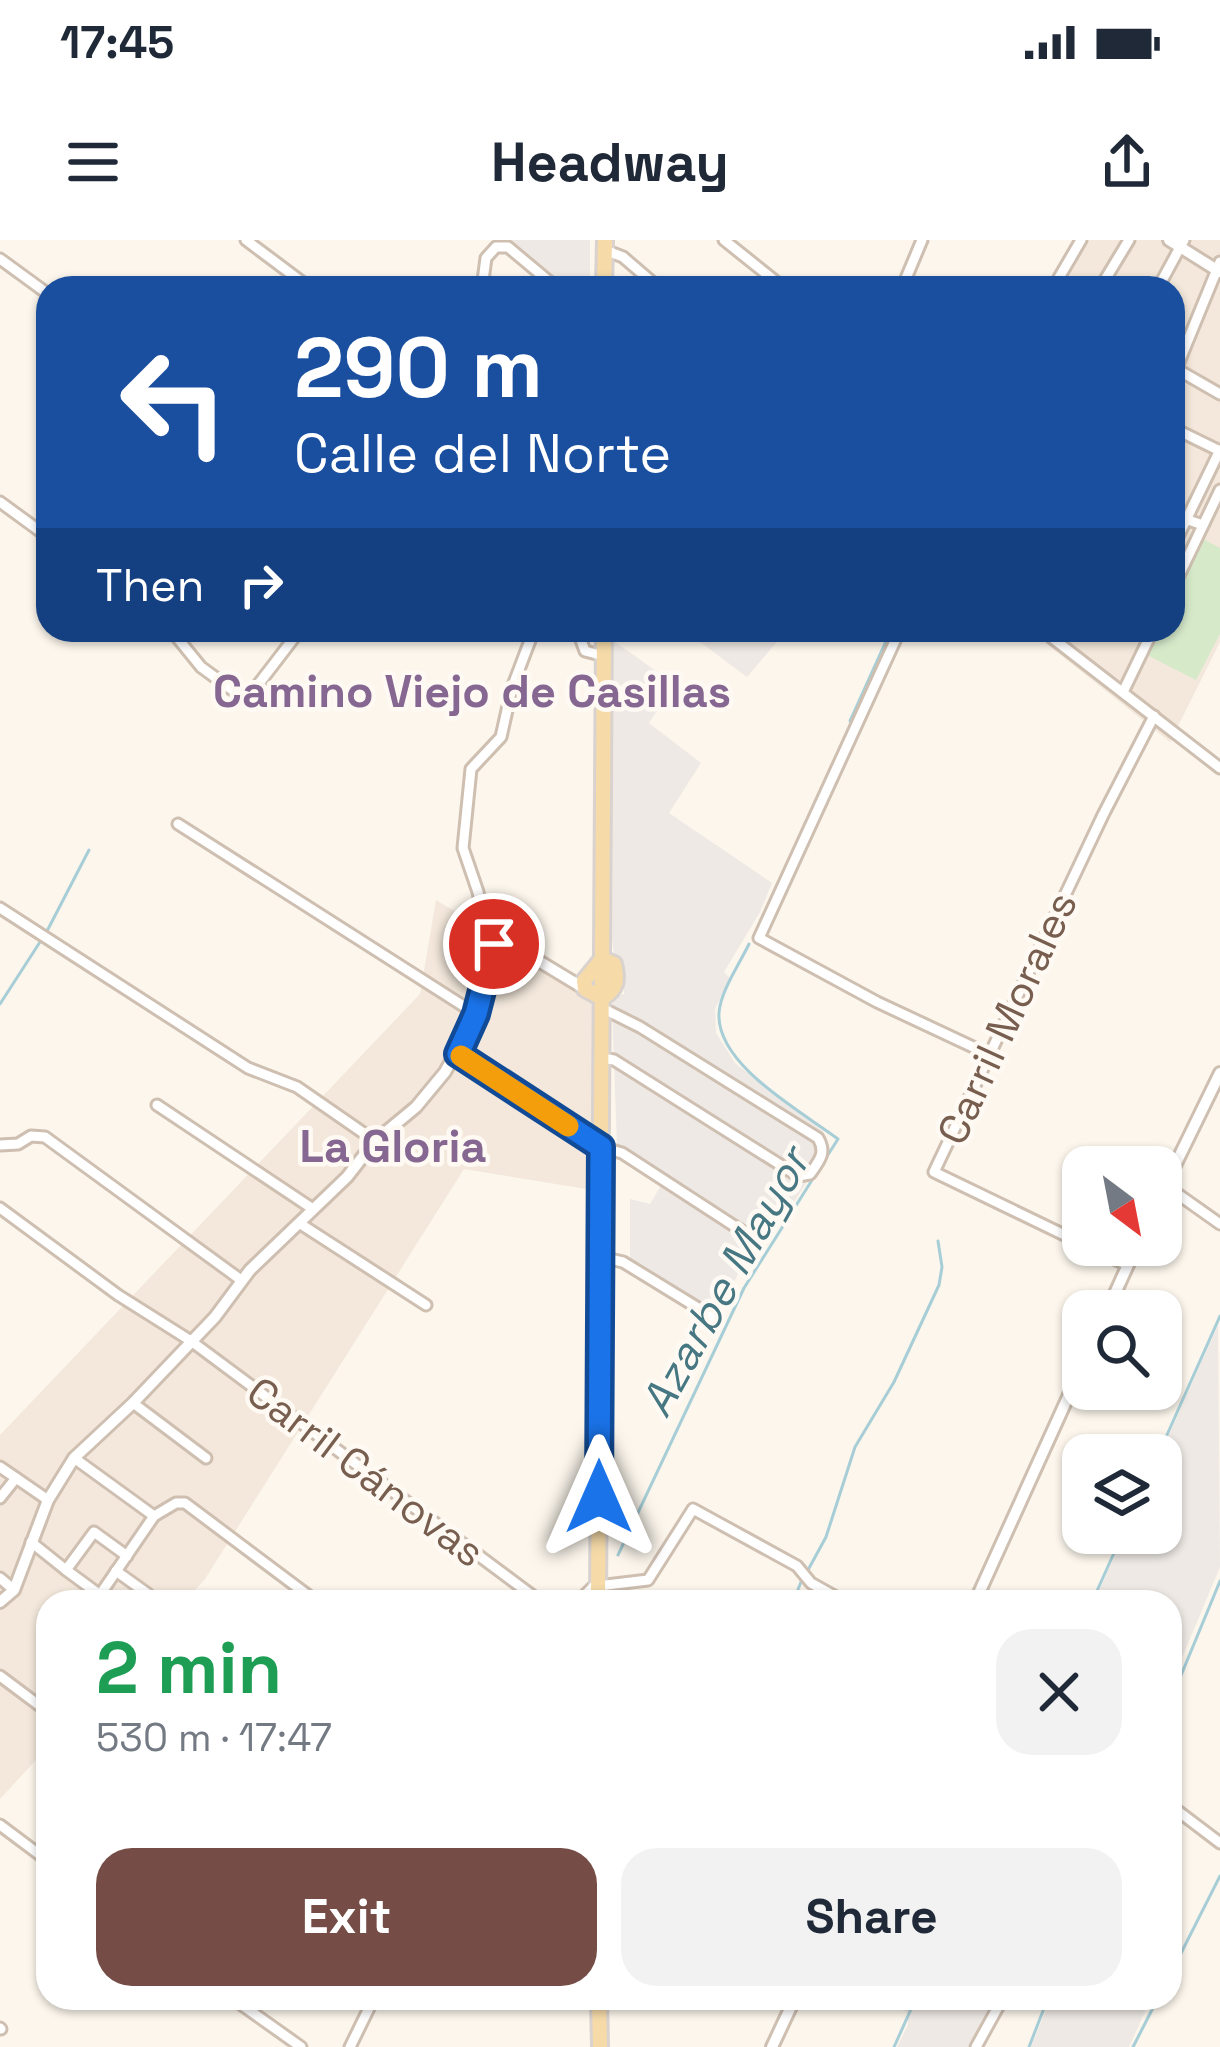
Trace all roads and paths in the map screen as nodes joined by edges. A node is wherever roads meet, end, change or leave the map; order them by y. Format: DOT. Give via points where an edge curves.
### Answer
graph roads {
  1 [pos="246,240"];
  2 [pos="724,240"];
  3 [pos="922,240"];
  4 [pos="1082,240"];
  5 [pos="1129,240"];
  6 [pos="1169,240"];
  7 [pos="1183,244"];
  8 [pos="604,245"];
  9 [pos="0,259"];
  10 [pos="1219,268"];
  11 [pos="291,274"];
  12 [pos="294,276"];
  13 [pos="484,276"];
  14 [pos="543,276"];
  15 [pos="604,276"];
  16 [pos="645,276"];
  17 [pos="769,276"];
  18 [pos="907,276"];
  19 [pos="1060,276"];
  20 [pos="1107,276"];
  21 [pos="1165,276"];
  22 [pos="36,285"];
  23 [pos="1185,346"];
  24 [pos="1185,376"];
  25 [pos="1220,394"];
  26 [pos="1185,434"];
  27 [pos="1220,450"];
  28 [pos="1220,490"];
  29 [pos="0,502"];
  30 [pos="1186,521"];
  31 [pos="1203,525"];
  32 [pos="36,529"];
  33 [pos="1185,563"];
  34 [pos="181,642"];
  35 [pos="291,642"];
  36 [pos="529,642"];
  37 [pos="581,642"];
  38 [pos="604,642"];
  39 [pos="895,642"];
  40 [pos="1063,642"];
  41 [pos="1147,642"];
  42 [pos="604,656"];
  43 [pos="1124,690"];
  44 [pos="1154,716"];
  45 [pos="1220,768"];
  46 [pos="178,824"];
  47 [pos="0,908"];
  48 [pos="494,944"];
  49 [pos="602,959"];
  50 [pos="586,981"];
  51 [pos="602,1003"];
  52 [pos="476,1014"];
  53 [pos="458,1054"];
  54 [pos="991,1055"];
  55 [pos="602,1058"];
  56 [pos="1220,1072"];
  57 [pos="157,1105"];
  58 [pos="375,1141"];
  59 [pos="0,1145"];
  60 [pos="601,1147"];
  61 [pos="1182,1151"];
  62 [pos="1182,1201"];
  63 [pos="0,1208"];
  64 [pos="313,1209"];
  65 [pos="299,1223"];
  66 [pos="1220,1224"];
  67 [pos="742,1231"];
  68 [pos="1062,1234"];
  69 [pos="601,1257"];
  70 [pos="242,1280"];
  71 [pos="426,1305"];
  72 [pos="716,1319"];
  73 [pos="191,1341"];
  74 [pos="133,1403"];
  75 [pos="1062,1410"];
  76 [pos="74,1458"];
  77 [pos="206,1458"];
  78 [pos="0,1468"];
  79 [pos="16,1478"];
  80 [pos="0,1498"];
  81 [pos="48,1500"];
  82 [pos="154,1516"];
  83 [pos="30,1541"];
  84 [pos="127,1556"];
  85 [pos="66,1570"];
  86 [pos="116,1571"];
  87 [pos="0,1578"];
  88 [pos="598,1589"];
  89 [pos="14,1590"];
  90 [pos="89,1590"];
  91 [pos="103,1590"];
  92 [pos="142,1590"];
  93 [pos="301,1590"];
  94 [pos="525,1590"];
  95 [pos="824,1590"];
  96 [pos="980,1590"];
  97 [pos="0,1602"];
  98 [pos="0,1676"];
  99 [pos="36,1703"];
  100 [pos="1182,1813"];
  101 [pos="0,1825"];
  102 [pos="1220,1843"];
  103 [pos="36,1852"];
  104 [pos="249,2010"];
  105 [pos="368,2010"];
  106 [pos="599,2010"];
  107 [pos="789,2010"];
  108 [pos="996,2010"];
  109 [pos="301,2047"];
  110 [pos="350,2047"];
  111 [pos="600,2047"];
  112 [pos="772,2047"];
  113 [pos="976,2047"];
  1 -- 11 [label="street"];
  2 -- 17 [label="street"];
  3 -- 18 [label="street"];
  4 -- 19 [label="street"];
  5 -- 20 [label="street"];
  6 -- 7 [label="street"];
  7 -- 10 [label="street"];
  7 -- 21 [label="street"];
  8 -- 15 [label="main road"];
  8 -- 16 [label="street"];
  9 -- 22 [label="street"];
  10 -- 23 [label="street"];
  11 -- 12 [label="street"];
  13 -- 14 [label="street" via="496,247 508,247"];
  24 -- 25 [label="street"];
  26 -- 27 [label="street"];
  27 -- 30 [label="street"];
  28 -- 31 [label="street"];
  29 -- 32 [label="street"];
  30 -- 31 [label="street"];
  31 -- 33 [label="street"];
  34 -- 35 [label="street" via="242,697"];
  36 -- 48 [label="street" via="501,737 471,769 463,848"];
  37 -- 42 [label="street"];
  38 -- 42 [label="main road"];
  39 -- 54 [label="street" via="759,938"];
  40 -- 43 [label="street"];
  41 -- 43 [label="street"];
  42 -- 49 [label="main road"];
  43 -- 44 [label="street"];
  44 -- 45 [label="street"];
  44 -- 54 [label="street, Carril Morales"];
  46 -- 52 [label="street"];
  47 -- 58 [label="street"];
  48 -- 50 [label="street" via="509,943 570,980"];
  48 -- 52 [label="street"];
  49 -- 50 [label="main road"];
  49 -- 51 [label="main road"];
  50 -- 51 [label="main road"];
  51 -- 55 [label="main road"];
  51 -- 55 [label="street" via="818,1138 821,1157 810,1174 798,1176"];
  52 -- 53 [label="street"];
  53 -- 58 [label="street"];
  53 -- 60 [label="street"];
  54 -- 68 [label="street, Carril Morales" via="934,1172"];
  55 -- 60 [label="main road"];
  56 -- 61 [label="street"];
  57 -- 64 [label="street"];
  58 -- 64 [label="street"];
  59 -- 70 [label="street" via="45,1137"];
  60 -- 67 [label="street"];
  60 -- 69 [label="main road"];
  62 -- 66 [label="street"];
  63 -- 73 [label="street, Carril Cánovas"];
  64 -- 65 [label="street"];
  65 -- 70 [label="street"];
  65 -- 71 [label="street"];
  69 -- 72 [label="street" via="623,1262"];
  69 -- 88 [label="main road"];
  70 -- 73 [label="street"];
  73 -- 74 [label="street"];
  73 -- 94 [label="street, Carril Cánovas"];
  74 -- 76 [label="street"];
  74 -- 77 [label="street"];
  75 -- 96 [label="street"];
  76 -- 81 [label="street"];
  76 -- 82 [label="street"];
  78 -- 79 [label="street"];
  79 -- 80 [label="street"];
  79 -- 81 [label="street"];
  81 -- 83 [label="street"];
  82 -- 84 [label="street"];
  82 -- 93 [label="street" via="185,1503"];
  83 -- 85 [label="street"];
  83 -- 89 [label="street"];
  84 -- 85 [label="street" via="94,1532"];
  84 -- 86 [label="street"];
  85 -- 90 [label="street"];
  86 -- 91 [label="street"];
  86 -- 92 [label="street"];
  87 -- 89 [label="street"];
  88 -- 95 [label="street" via="648,1580 693,1508"];
  89 -- 97 [label="street"];
  98 -- 99 [label="street"];
  100 -- 102 [label="street"];
  101 -- 103 [label="street"];
  104 -- 109 [label="street"];
  105 -- 110 [label="street"];
  106 -- 111 [label="main road"];
  107 -- 112 [label="street"];
  108 -- 113 [label="street"];
}
